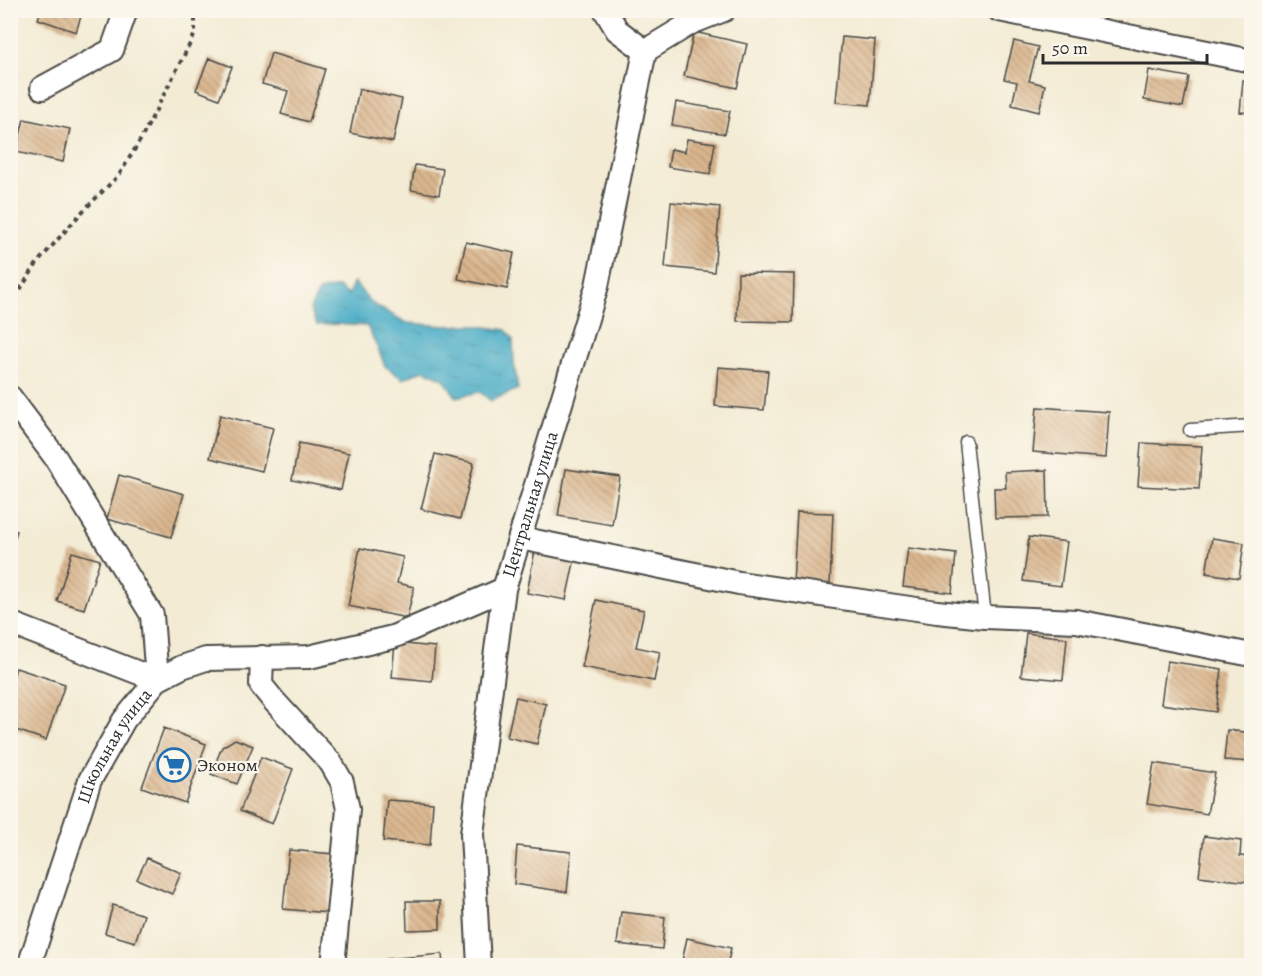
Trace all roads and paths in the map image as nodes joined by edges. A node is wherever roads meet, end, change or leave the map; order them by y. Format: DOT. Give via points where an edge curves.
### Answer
graph roads {
  1 [pos="126,10"];
  2 [pos="195,10"];
  3 [pos="605,10"];
  4 [pos="724,10"];
  5 [pos="999,10"];
  6 [pos="645,51"];
  7 [pos="1251,61"];
  8 [pos="42,88"];
  9 [pos="10,306"];
  10 [pos="10,397"];
  11 [pos="1251,426"];
  12 [pos="1190,430"];
  13 [pos="966,442"];
  14 [pos="520,537"];
  15 [pos="504,589"];
  16 [pos="985,617"];
  17 [pos="10,624"];
  18 [pos="1251,655"];
  19 [pos="262,657"];
  20 [pos="157,680"];
  21 [pos="29,966"];
  22 [pos="333,966"];
  23 [pos="479,966"];
  1 -- 8 [label="street" via="112,50"];
  2 -- 9 [label="path" via="195,34 119,175 38,262"];
  3 -- 6 [label="street" via="617,30"];
  4 -- 6 [label="street" via="691,23"];
  5 -- 7 [label="street"];
  6 -- 14 [label="street, Центральная улица" via="597,286"];
  10 -- 20 [label="street" via="55,457 152,615"];
  11 -- 12 [label="lane"];
  13 -- 16 [label="lane"];
  14 -- 15 [label="street, Центральная улица"];
  14 -- 16 [label="street" via="739,583"];
  15 -- 19 [label="street" via="393,637 309,657"];
  15 -- 23 [label="street, Центральная улица" via="472,834"];
  16 -- 18 [label="street" via="1076,621"];
  17 -- 20 [label="street, Школьная улица"];
  19 -- 20 [label="street" via="206,659"];
  19 -- 22 [label="street" via="261,685 331,763 342,782 348,808"];
  20 -- 21 [label="street, Школьная улица" via="124,720 90,780"];
}
